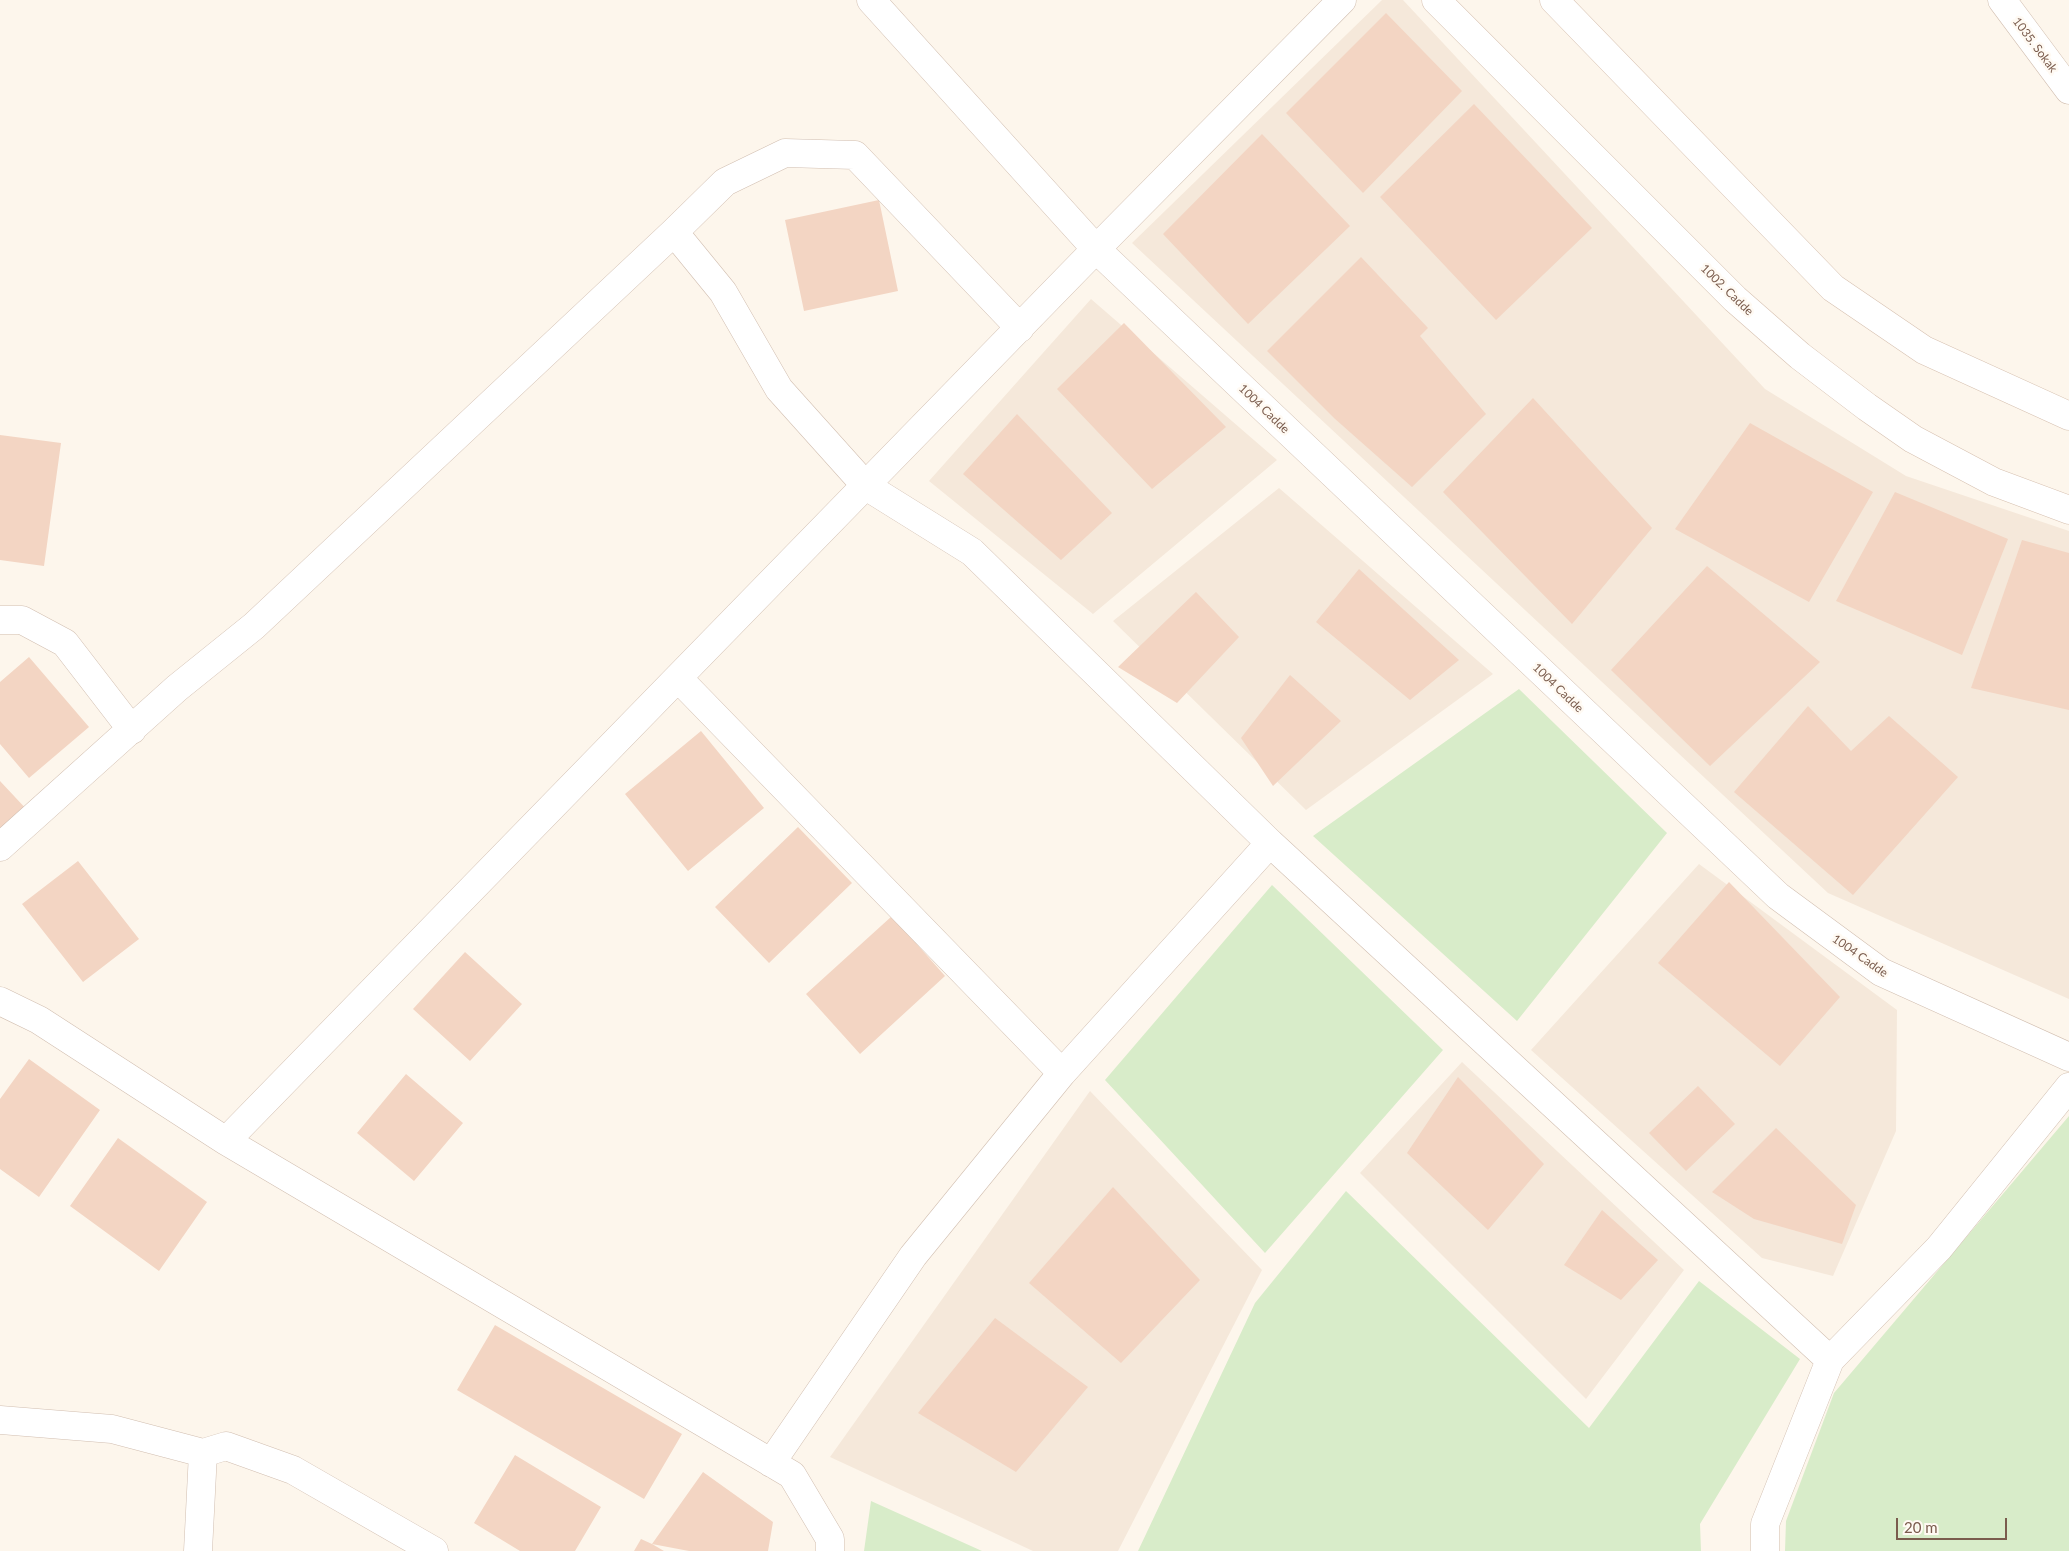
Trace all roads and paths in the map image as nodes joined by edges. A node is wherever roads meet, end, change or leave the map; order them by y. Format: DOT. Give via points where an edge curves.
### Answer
graph roads {
  1 [pos="871,0"];
  2 [pos="1342,0"];
  3 [pos="1436,0"];
  4 [pos="1554,0"];
  5 [pos="2002,0"];
  6 [pos="2069,90"];
  7 [pos="674,232"];
  8 [pos="1096,249"];
  9 [pos="1020,328"];
  10 [pos="2069,416"];
  11 [pos="866,486"];
  12 [pos="2069,510"];
  13 [pos="0,620"];
  14 [pos="678,678"];
  15 [pos="132,730"];
  16 [pos="1270,843"];
  17 [pos="0,847"];
  18 [pos="0,1001"];
  19 [pos="2069,1057"];
  20 [pos="1062,1073"];
  21 [pos="2069,1086"];
  22 [pos="226,1141"];
  23 [pos="1830,1360"];
  24 [pos="0,1420"];
  25 [pos="203,1453"];
  26 [pos="771,1463"];
  27 [pos="198,1551"];
  28 [pos="434,1551"];
  29 [pos="830,1551"];
  30 [pos="1764,1551"];
  1 -- 8 [label="street, 1004 Cadde"];
  2 -- 8 [label="street"];
  3 -- 12 [label="street, 1002. Cadde" via="1735,299 1800,356 1912,439 1994,482"];
  4 -- 10 [label="street" via="1833,288 1924,350"];
  5 -- 6 [label="street, 1035. Sokak"];
  7 -- 9 [label="street" via="724,182 785,153 855,156"];
  7 -- 11 [label="street" via="724,292 779,388"];
  7 -- 15 [label="street" via="254,626"];
  8 -- 9 [label="street"];
  8 -- 19 [label="street, 1004 Cadde" via="1778,896 1881,972"];
  9 -- 11 [label="street"];
  11 -- 14 [label="street"];
  11 -- 16 [label="street" via="972,552"];
  13 -- 15 [label="street" via="22,620 65,643"];
  14 -- 20 [label="street"];
  14 -- 22 [label="street"];
  15 -- 17 [label="street"];
  16 -- 20 [label="street"];
  16 -- 23 [label="street"];
  18 -- 22 [label="street" via="39,1020"];
  20 -- 26 [label="street" via="913,1256"];
  21 -- 23 [label="street" via="1939,1248"];
  22 -- 26 [label="street"];
  23 -- 30 [label="street" via="1765,1524"];
  24 -- 25 [label="street" via="112,1429"];
  25 -- 27 [label="street"];
  25 -- 28 [label="street" via="226,1446 294,1470"];
  26 -- 29 [label="street" via="792,1475 830,1539"];
}
